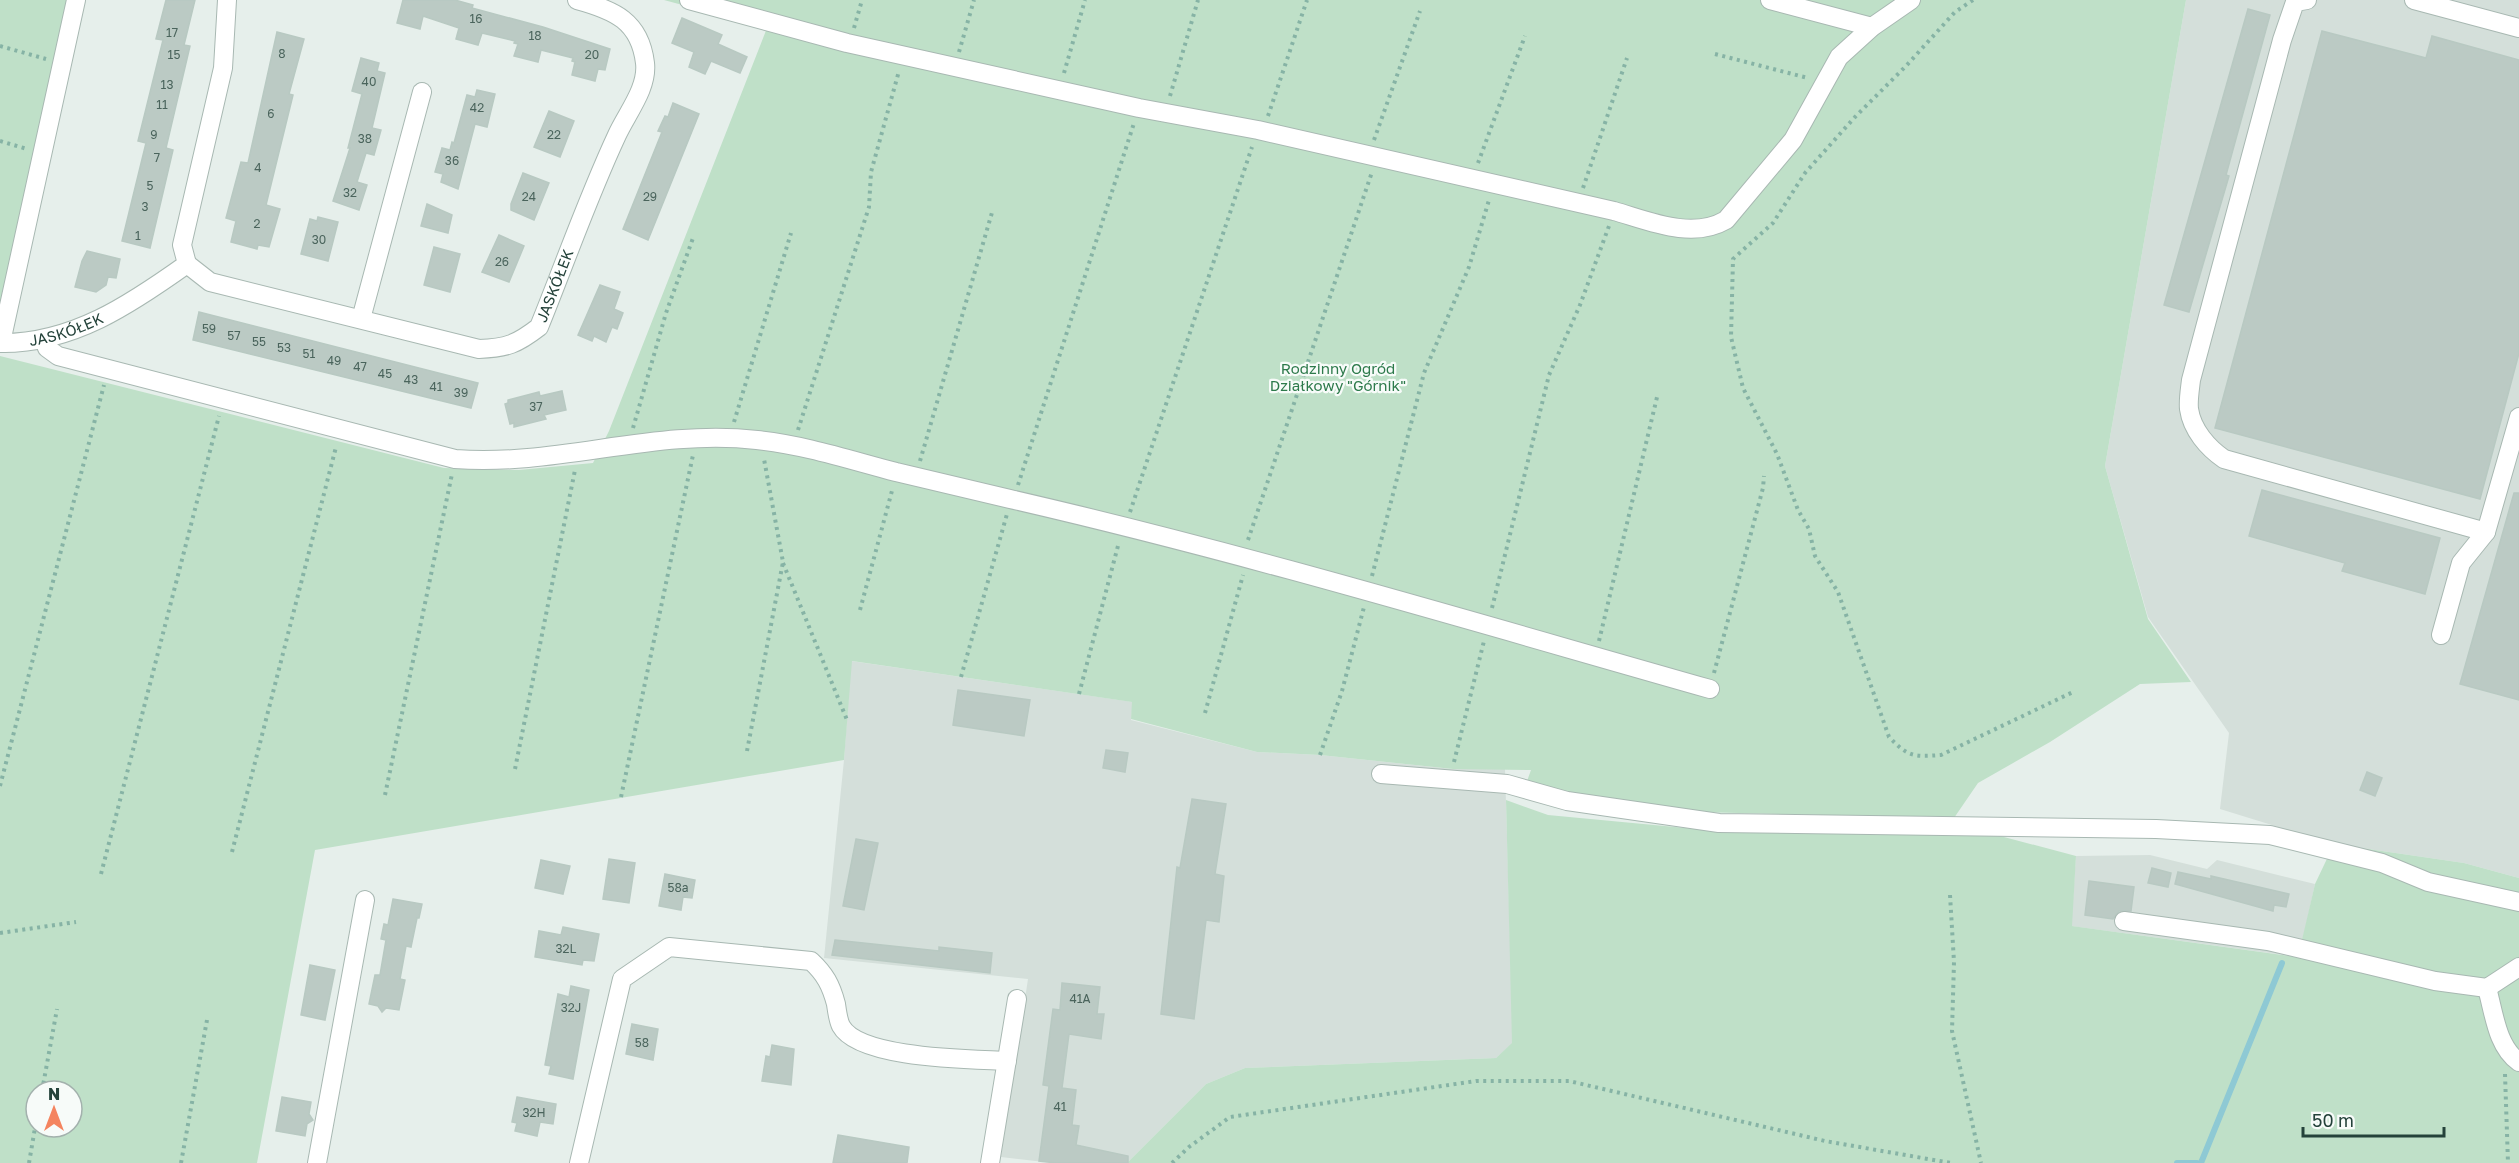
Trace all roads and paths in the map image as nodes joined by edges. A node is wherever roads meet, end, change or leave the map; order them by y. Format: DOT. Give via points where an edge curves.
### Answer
graph roads {
  1 [pos="76,0"];
  2 [pos="227,0"];
  3 [pos="577,0"];
  4 [pos="689,0"];
  5 [pos="862,0"];
  6 [pos="974,0"];
  7 [pos="1085,0"];
  8 [pos="1198,0"];
  9 [pos="1307,0"];
  10 [pos="1770,0"];
  11 [pos="1911,0"];
  12 [pos="1973,0"];
  13 [pos="2414,0"];
  14 [pos="2298,1"];
  15 [pos="1420,11"];
  16 [pos="1872,27"];
  17 [pos="2519,28"];
  18 [pos="1525,36"];
  19 [pos="850,44"];
  20 [pos="0,46"];
  21 [pos="1715,54"];
  22 [pos="903,56"];
  23 [pos="1627,58"];
  24 [pos="61,63"];
  25 [pos="954,68"];
  26 [pos="1814,79"];
  27 [pos="422,92"];
  28 [pos="1059,92"];
  29 [pos="1138,108"];
  30 [pos="1165,114"];
  31 [pos="1260,130"];
  32 [pos="0,141"];
  33 [pos="42,153"];
  34 [pos="1373,156"];
  35 [pos="1472,180"];
  36 [pos="1493,185"];
  37 [pos="1578,203"];
  38 [pos="993,209"];
  39 [pos="1614,212"];
  40 [pos="791,233"];
  41 [pos="693,238"];
  42 [pos="187,264"];
  43 [pos="361,319"];
  44 [pos="44,339"];
  45 [pos="2,343"];
  46 [pos="104,383"];
  47 [pos="1658,393"];
  48 [pos="220,413"];
  49 [pos="2519,417"];
  50 [pos="634,420"];
  51 [pos="696,437"];
  52 [pos="730,437"];
  53 [pos="762,440"];
  54 [pos="338,443"];
  55 [pos="794,444"];
  56 [pos="576,466"];
  57 [pos="453,468"];
  58 [pos="906,474"];
  59 [pos="1764,476"];
  60 [pos="1012,500"];
  61 [pos="1124,527"];
  62 [pos="2486,532"];
  63 [pos="1244,559"];
  64 [pos="783,562"];
  65 [pos="1368,592"];
  66 [pos="860,610"];
  67 [pos="1488,626"];
  68 [pos="2441,635"];
  69 [pos="1596,656"];
  70 [pos="961,677"];
  71 [pos="1710,689"];
  72 [pos="2073,692"];
  73 [pos="1079,694"];
  74 [pos="1205,712"];
  75 [pos="847,720"];
  76 [pos="747,751"];
  77 [pos="1320,755"];
  78 [pos="515,769"];
  79 [pos="1453,769"];
  80 [pos="1382,774"];
  81 [pos="0,786"];
  82 [pos="386,795"];
  83 [pos="621,797"];
  84 [pos="232,852"];
  85 [pos="101,874"];
  86 [pos="1950,895"];
  87 [pos="365,900"];
  88 [pos="2519,902"];
  89 [pos="2124,921"];
  90 [pos="75,922"];
  91 [pos="0,933"];
  92 [pos="2519,967"];
  93 [pos="2487,988"];
  94 [pos="1017,999"];
  95 [pos="57,1009"];
  96 [pos="207,1020"];
  97 [pos="2515,1060"];
  98 [pos="1007,1061"];
  99 [pos="44,1079"];
  100 [pos="33,1139"];
  101 [pos="29,1163"];
  102 [pos="181,1163"];
  103 [pos="317,1163"];
  104 [pos="579,1163"];
  105 [pos="990,1163"];
  106 [pos="1172,1163"];
  107 [pos="1952,1163"];
  108 [pos="1981,1163"];
  109 [pos="2508,1163"];
  1 -- 24 [label="street"];
  2 -- 42 [label="street" via="223,68 182,245"];
  3 -- 43 [label="street, JASKÓŁEK" via="623,16 638,36 645,64 635,100 539,327 521,341 502,348 479,349"];
  4 -- 19 [label="street"];
  5 -- 19 [label="path"];
  6 -- 25 [label="path"];
  7 -- 28 [label="path"];
  8 -- 30 [label="path"];
  9 -- 31 [label="path"];
  10 -- 16 [label="street"];
  11 -- 16 [label="street"];
  12 -- 72 [label="path" via="1954,12 1855,117 1805,173 1773,223 1733,259 1731,337 1743,388 1777,454 1809,529 1815,556 1838,592 1889,737 1904,753 1920,757 1941,755"];
  13 -- 17 [label="street"];
  14 -- 62 [label="street" via="2282,40 2191,380 2189,410 2209,449 2224,459"];
  15 -- 34 [label="path"];
  16 -- 39 [label="street" via="1839,57 1793,140 1726,220 1715,226 1671,228"];
  18 -- 35 [label="path"];
  19 -- 22 [label="street"];
  20 -- 24 [label="path"];
  21 -- 26 [label="path"];
  22 -- 25 [label="street"];
  22 -- 55 [label="path" via="871,172 869,207"];
  23 -- 37 [label="path"];
  24 -- 33 [label="street"];
  25 -- 28 [label="street"];
  27 -- 43 [label="street"];
  28 -- 29 [label="street"];
  29 -- 30 [label="street"];
  29 -- 60 [label="path"];
  30 -- 31 [label="street"];
  31 -- 34 [label="street"];
  31 -- 61 [label="path"];
  32 -- 33 [label="path"];
  33 -- 45 [label="street"];
  34 -- 35 [label="street"];
  34 -- 63 [label="path"];
  35 -- 36 [label="street"];
  36 -- 37 [label="street"];
  36 -- 65 [label="path" via="1469,267 1424,373"];
  37 -- 39 [label="street"];
  38 -- 58 [label="path"];
  39 -- 67 [label="path" via="1549,375"];
  40 -- 52 [label="path"];
  41 -- 50 [label="path"];
  42 -- 43 [label="street, JASKÓŁEK" via="210,282"];
  42 -- 44 [label="street, JASKÓŁEK" via="122,309 82,328"];
  44 -- 45 [label="street, JASKÓŁEK"];
  44 -- 51 [label="street" via="47,348 58,356 455,459 490,462 542,458"];
  46 -- 81 [label="path"];
  47 -- 69 [label="path"];
  48 -- 85 [label="path"];
  49 -- 62 [label="street"];
  51 -- 52 [label="street"];
  51 -- 83 [label="path"];
  52 -- 53 [label="street"];
  53 -- 55 [label="street"];
  53 -- 64 [label="path"];
  54 -- 84 [label="path"];
  55 -- 58 [label="street"];
  56 -- 78 [label="path"];
  57 -- 82 [label="path"];
  58 -- 60 [label="street"];
  58 -- 66 [label="path"];
  59 -- 71 [label="path"];
  60 -- 61 [label="street"];
  60 -- 70 [label="path"];
  61 -- 63 [label="street"];
  61 -- 73 [label="path"];
  62 -- 68 [label="street" via="2462,563"];
  63 -- 65 [label="street"];
  63 -- 74 [label="path"];
  64 -- 75 [label="path"];
  64 -- 76 [label="path"];
  65 -- 67 [label="street"];
  65 -- 77 [label="path" via="1342,691"];
  67 -- 69 [label="street"];
  67 -- 79 [label="path"];
  69 -- 71 [label="street"];
  80 -- 88 [label="street" via="1507,784 1567,801 1719,823 2156,829 2270,835 2382,863 2428,882"];
  86 -- 108 [label="path" via="1954,962 1952,1031"];
  87 -- 103 [label="street"];
  89 -- 93 [label="street" via="2268,941 2435,981"];
  90 -- 91 [label="path"];
  92 -- 93 [label="street"];
  93 -- 97 [label="street" via="2499,1033"];
  94 -- 98 [label="street"];
  95 -- 99 [label="path"];
  96 -- 102 [label="path"];
  97 -- 109 [label="path" via="2504,1064"];
  98 -- 104 [label="street" via="872,1048 848,1036 840,1025 825,975 812,961 669,947 622,979"];
  98 -- 105 [label="street"];
  100 -- 101 [label="path"];
  106 -- 107 [label="path" via="1230,1117 1476,1081 1569,1081 1825,1142"];
}
